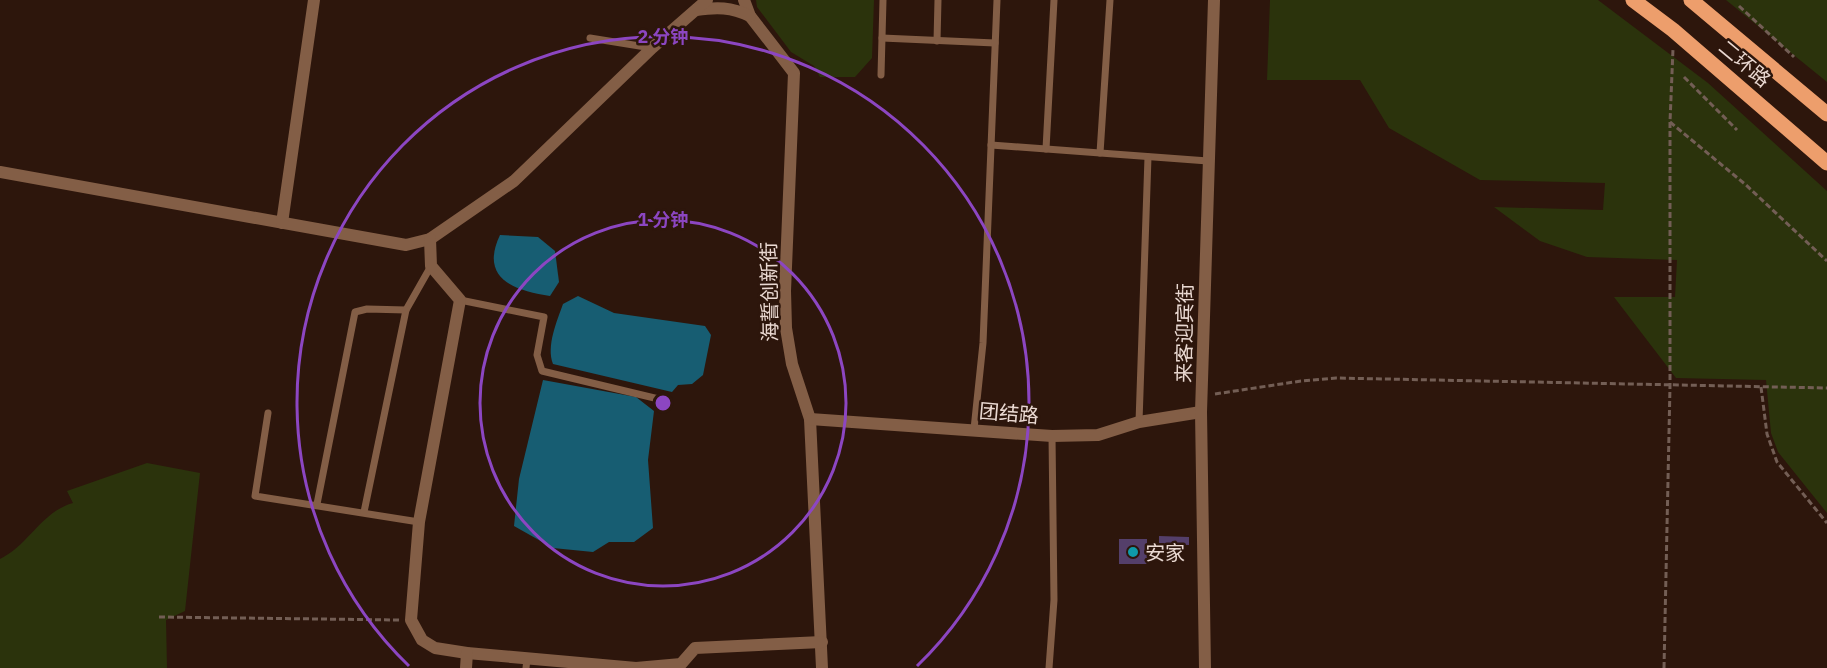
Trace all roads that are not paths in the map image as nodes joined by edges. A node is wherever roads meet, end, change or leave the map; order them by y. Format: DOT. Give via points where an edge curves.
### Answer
graph roads {
  1 [pos="314,0"];
  2 [pos="707,0"];
  3 [pos="744,0"];
  4 [pos="883,0"];
  5 [pos="938,0"];
  6 [pos="997,0"];
  7 [pos="1054,0"];
  8 [pos="1110,0"];
  9 [pos="1214,0"];
  10 [pos="1633,0"];
  11 [pos="1691,0"];
  12 [pos="695,10"];
  13 [pos="750,16"];
  14 [pos="590,38"];
  15 [pos="882,38"];
  16 [pos="937,41"];
  17 [pos="995,43"];
  18 [pos="652,48"];
  19 [pos="881,75"];
  20 [pos="1827,114"];
  21 [pos="991,145"];
  22 [pos="1046,149"];
  23 [pos="1100,153"];
  24 [pos="1148,157"];
  25 [pos="1208,161"];
  26 [pos="1827,163"];
  27 [pos="0,172"];
  28 [pos="282,223"];
  29 [pos="430,239"];
  30 [pos="431,266"];
  31 [pos="460,300"];
  32 [pos="406,310"];
  33 [pos="667,401"];
  34 [pos="1201,412"];
  35 [pos="268,413"];
  36 [pos="810,419"];
  37 [pos="1139,422"];
  38 [pos="974,429"];
  39 [pos="1052,436"];
  40 [pos="317,504"];
  41 [pos="364,512"];
  42 [pos="418,522"];
  43 [pos="822,642"];
  44 [pos="467,653"];
  45 [pos="526,663"];
  46 [pos="466,668"];
  47 [pos="822,668"];
  48 [pos="1049,668"];
  49 [pos="1205,668"];
  1 -- 28 [label="street"];
  2 -- 12 [label="street"];
  3 -- 13 [label="street, 海誓创新街"];
  4 -- 15 [label="lane"];
  5 -- 16 [label="lane"];
  6 -- 17 [label="lane"];
  7 -- 22 [label="lane"];
  8 -- 23 [label="lane"];
  9 -- 25 [label="street, 来客迎宾街"];
  10 -- 26 [label="main road, 二环路"];
  11 -- 20 [label="main road, 二环路"];
  12 -- 13 [label="street" via="718,6"];
  12 -- 18 [label="street"];
  13 -- 36 [label="street, 海誓创新街" via="794,73 786,319 792,364"];
  14 -- 18 [label="lane"];
  15 -- 16 [label="lane"];
  15 -- 19 [label="lane"];
  16 -- 17 [label="lane"];
  17 -- 21 [label="lane"];
  18 -- 29 [label="street" via="514,181"];
  21 -- 22 [label="lane"];
  21 -- 38 [label="lane" via="983,343"];
  22 -- 23 [label="lane"];
  23 -- 24 [label="lane"];
  24 -- 25 [label="lane"];
  24 -- 37 [label="lane"];
  25 -- 34 [label="street, 来客迎宾街"];
  27 -- 28 [label="street"];
  28 -- 29 [label="street" via="406,245"];
  29 -- 30 [label="street"];
  30 -- 31 [label="street"];
  30 -- 32 [label="lane"];
  31 -- 33 [label="lane" via="544,317 537,354 542,371"];
  31 -- 42 [label="street"];
  32 -- 40 [label="lane" via="355,312"];
  32 -- 41 [label="lane"];
  34 -- 37 [label="street, 团结路"];
  34 -- 49 [label="street, 来客迎宾街"];
  35 -- 40 [label="lane" via="255,496"];
  36 -- 38 [label="street, 团结路"];
  36 -- 43 [label="street, 海誓创新街"];
  37 -- 39 [label="street, 团结路" via="1098,435"];
  38 -- 39 [label="street, 团结路"];
  39 -- 48 [label="lane" via="1054,600"];
  40 -- 41 [label="lane"];
  41 -- 42 [label="lane"];
  42 -- 44 [label="street" via="411,620 422,640 435,648"];
  43 -- 45 [label="street" via="695,648 681,664 636,668"];
  43 -- 47 [label="street, 海誓创新街"];
  44 -- 45 [label="street"];
  44 -- 46 [label="street"];
}
